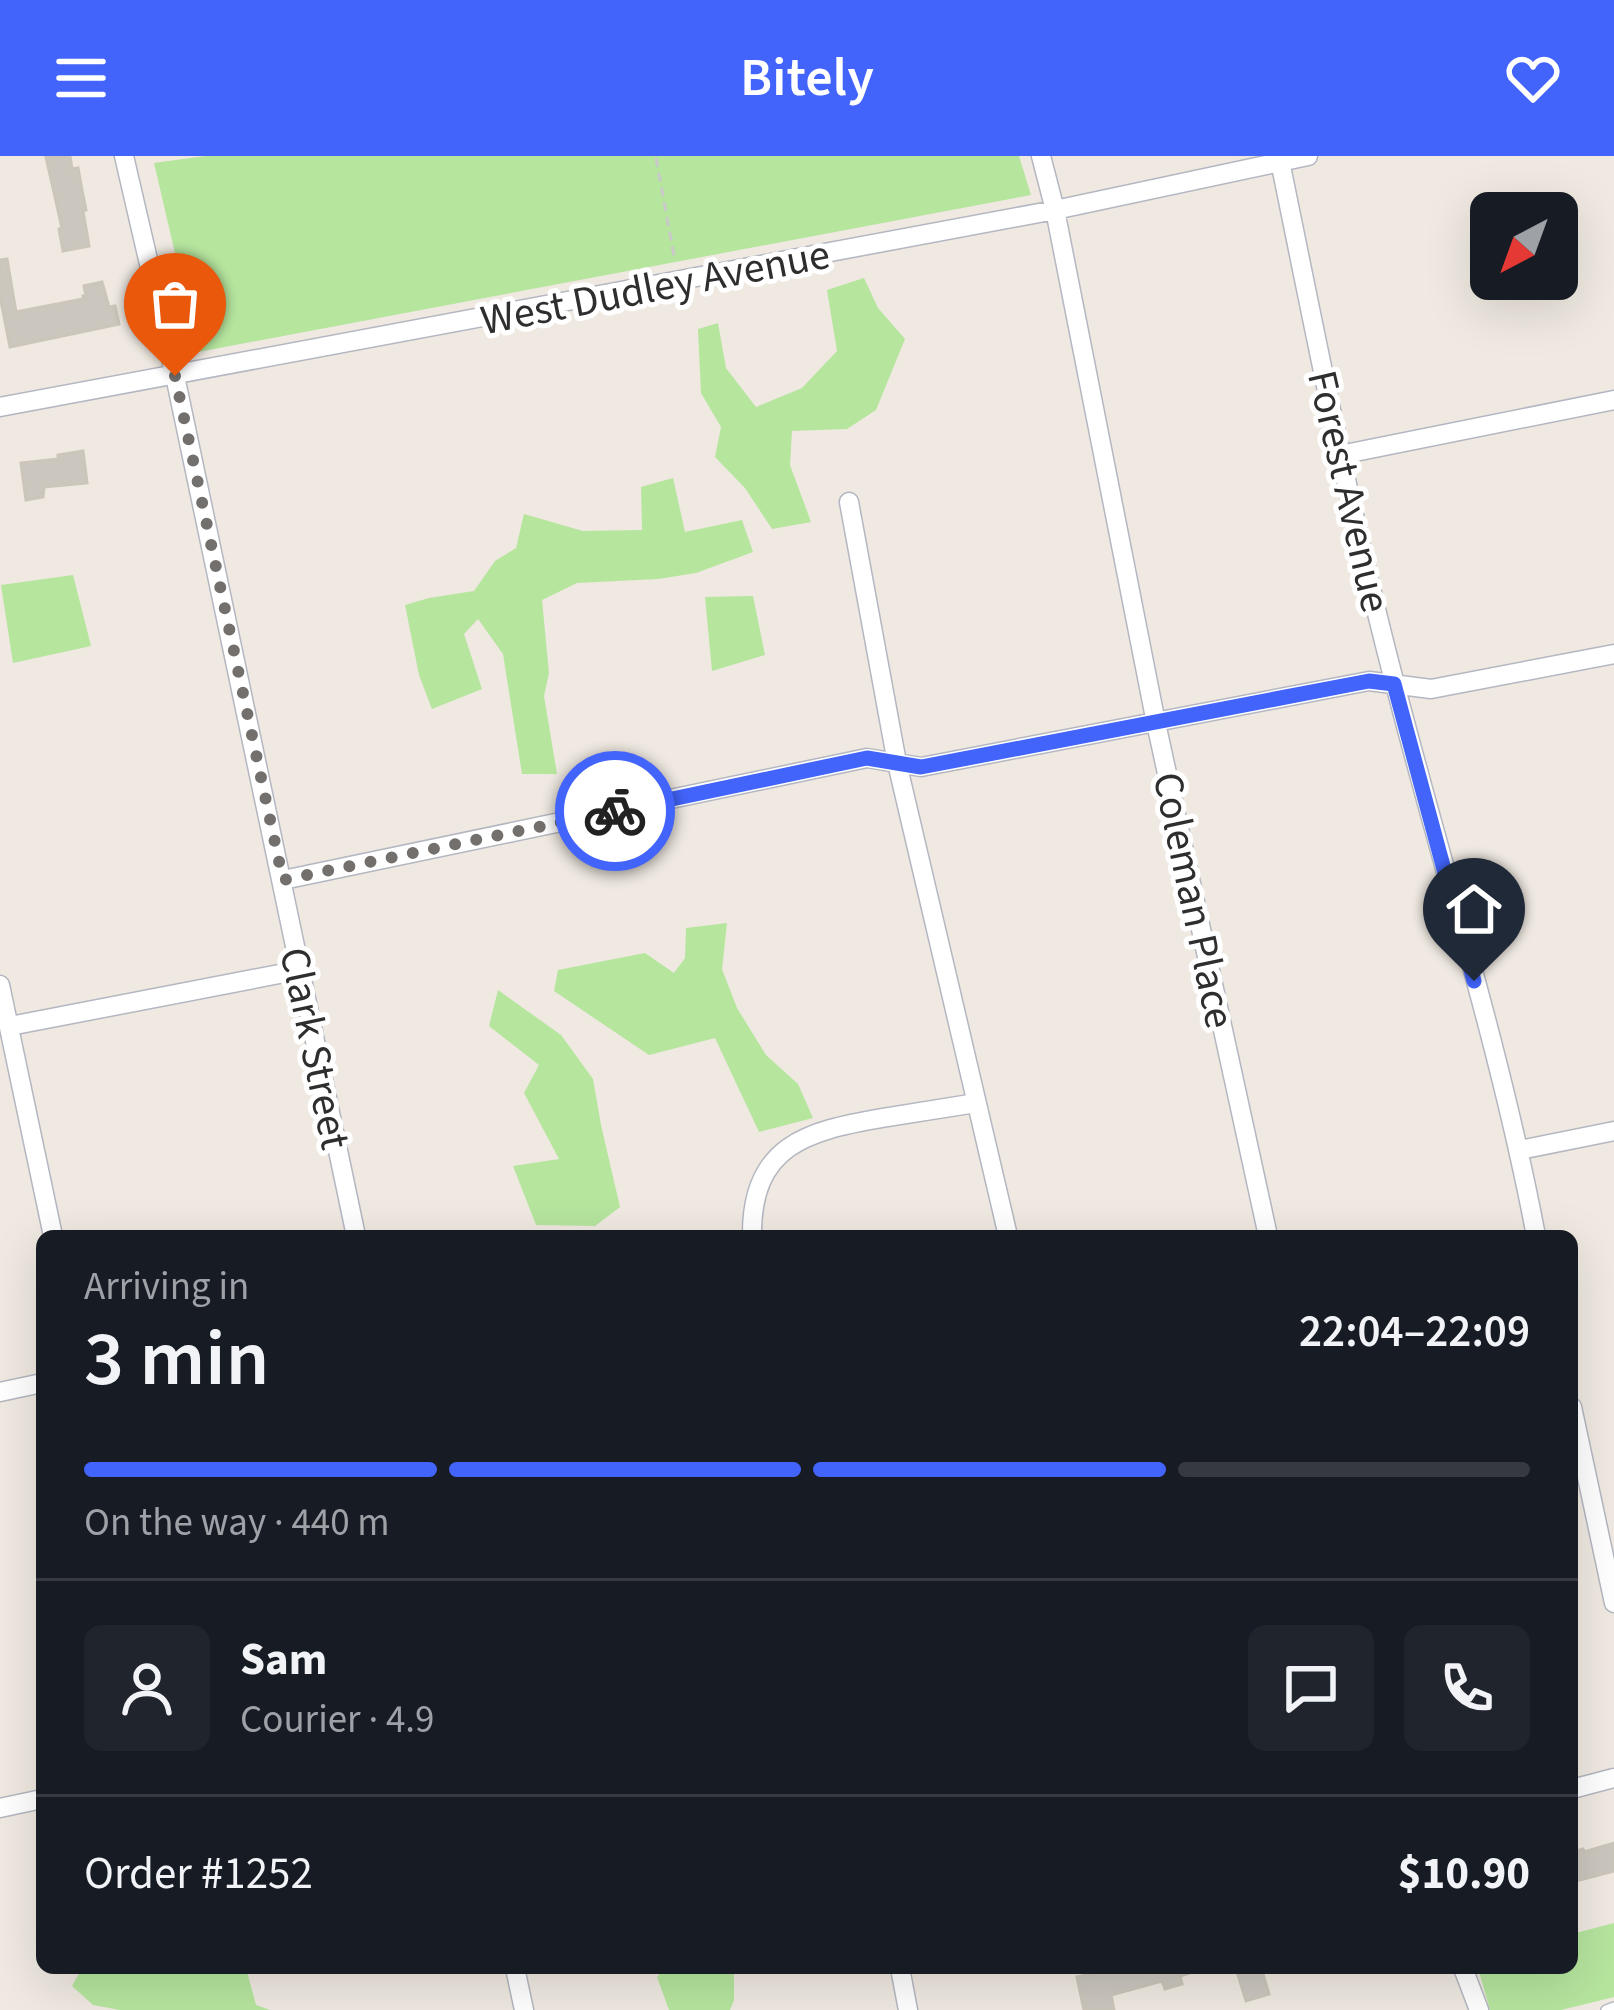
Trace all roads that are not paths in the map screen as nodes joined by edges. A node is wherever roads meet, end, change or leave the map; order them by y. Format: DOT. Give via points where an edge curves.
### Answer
graph roads {
  1 [pos="124,156"];
  2 [pos="1042,156"];
  3 [pos="1308,156"];
  4 [pos="1280,161"];
  5 [pos="1055,210"];
  6 [pos="175,376"];
  7 [pos="1614,400"];
  8 [pos="0,407"];
  9 [pos="1340,454"];
  10 [pos="849,502"];
  11 [pos="1614,654"];
  12 [pos="1394,684"];
  13 [pos="1156,723"];
  14 [pos="897,763"];
  15 [pos="283,880"];
  16 [pos="299,970"];
  17 [pos="0,985"];
  18 [pos="10,1026"];
  19 [pos="976,1102"];
  20 [pos="1614,1131"];
  21 [pos="1520,1150"];
  22 [pos="52,1230"];
  23 [pos="355,1230"];
  24 [pos="752,1230"];
  25 [pos="1007,1230"];
  26 [pos="1267,1230"];
  27 [pos="1535,1230"];
  28 [pos="36,1384"];
  29 [pos="0,1392"];
  30 [pos="1578,1435"];
  31 [pos="1614,1492"];
  32 [pos="1591,1496"];
  33 [pos="1614,1603"];
  34 [pos="1614,1778"];
  35 [pos="1578,1787"];
  36 [pos="36,1800"];
  37 [pos="0,1808"];
  38 [pos="516,1974"];
  39 [pos="903,1974"];
  40 [pos="1465,1974"];
  41 [pos="524,2010"];
  42 [pos="908,2010"];
  43 [pos="1479,2010"];
  1 -- 6 [label="street, Clark Street"];
  2 -- 5 [label="street, Coleman Place"];
  3 -- 4 [label="street, West Dudley Avenue"];
  4 -- 5 [label="street, West Dudley Avenue"];
  4 -- 9 [label="street, Forest Avenue"];
  5 -- 6 [label="street, West Dudley Avenue"];
  5 -- 13 [label="street, Coleman Place"];
  6 -- 8 [label="street, West Dudley Avenue"];
  6 -- 15 [label="street, Clark Street"];
  7 -- 9 [label="street"];
  9 -- 12 [label="street, Forest Avenue"];
  10 -- 14 [label="street"];
  11 -- 12 [label="street" via="1431,688"];
  12 -- 13 [label="street" via="1369,681"];
  12 -- 21 [label="street, Forest Avenue"];
  13 -- 14 [label="street" via="921,767"];
  13 -- 26 [label="street, Coleman Place"];
  14 -- 15 [label="street" via="867,758"];
  14 -- 19 [label="street"];
  15 -- 16 [label="street, Clark Street"];
  16 -- 18 [label="street"];
  16 -- 23 [label="street, Clark Street"];
  17 -- 18 [label="street"];
  18 -- 22 [label="street"];
  19 -- 24 [label="street" via="801,1138 765,1175"];
  19 -- 25 [label="street"];
  20 -- 21 [label="street"];
  21 -- 27 [label="street, Forest Avenue"];
  28 -- 29 [label="street"];
  30 -- 32 [label="street"];
  31 -- 32 [label="street"];
  32 -- 33 [label="street"];
  34 -- 35 [label="street"];
  36 -- 37 [label="street"];
  38 -- 41 [label="street"];
  39 -- 42 [label="street"];
  40 -- 43 [label="street"];
}
